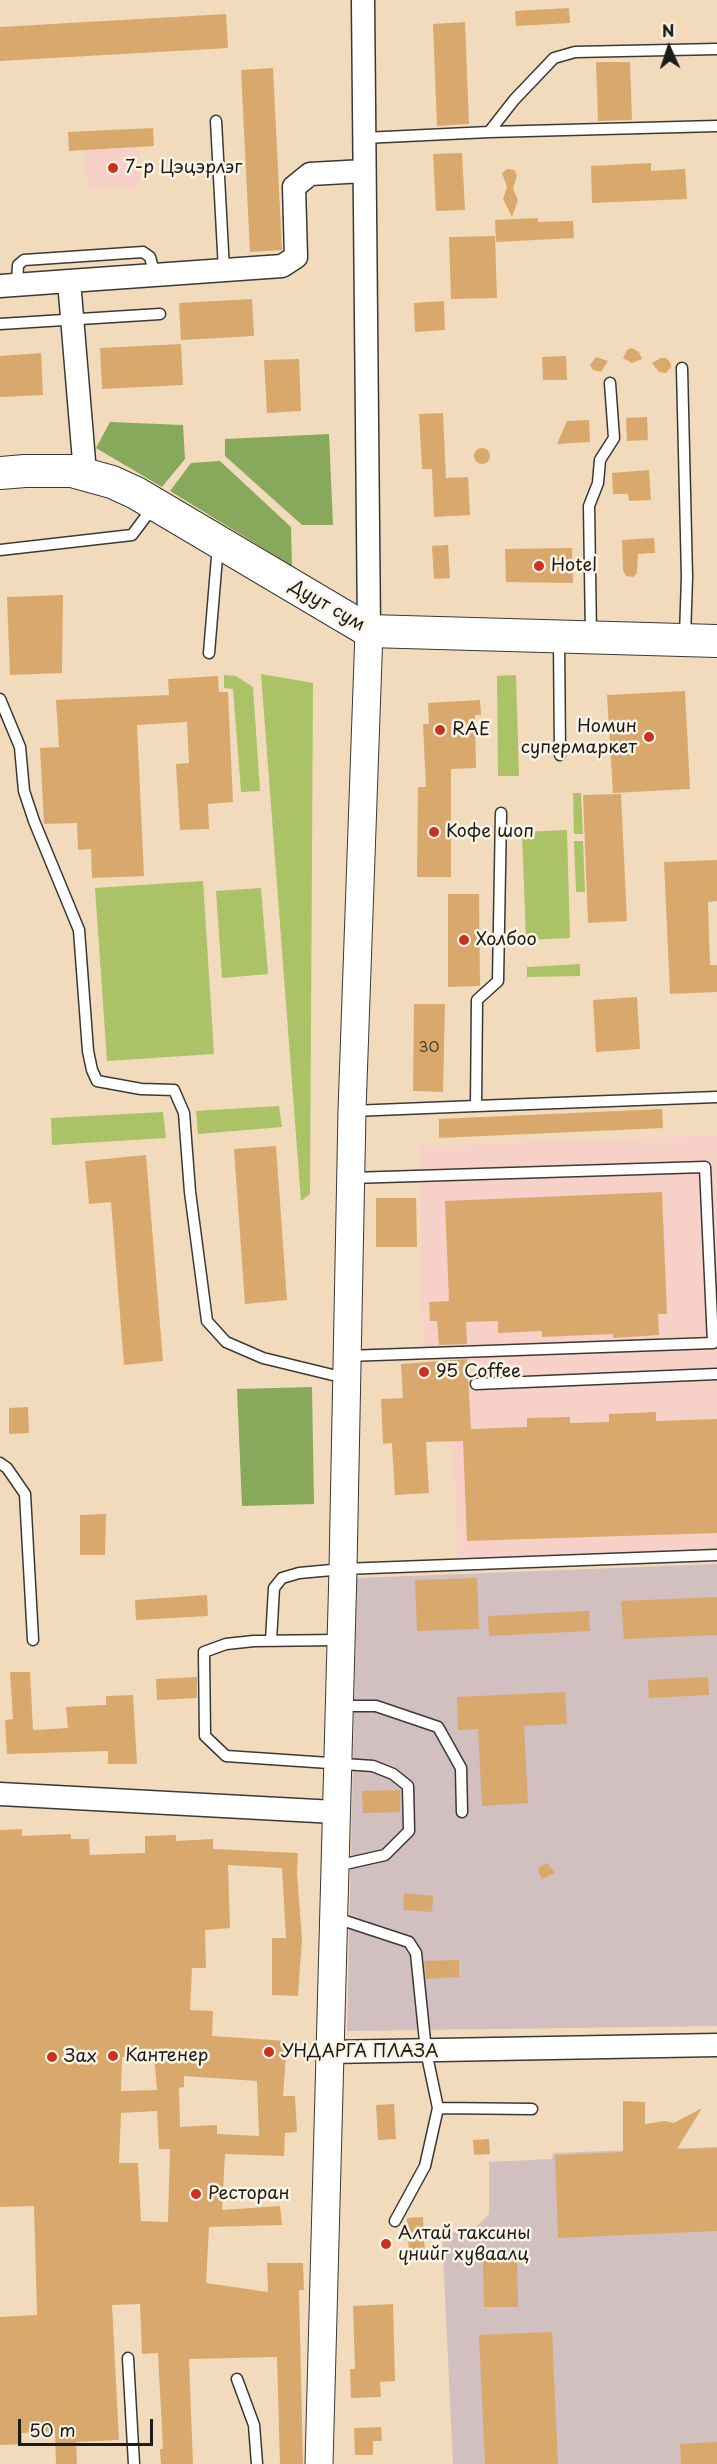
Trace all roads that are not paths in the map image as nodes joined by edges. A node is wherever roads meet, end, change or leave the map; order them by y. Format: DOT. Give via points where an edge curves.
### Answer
graph roads {
  1 [pos="363,0"];
  2 [pos="717,49"];
  3 [pos="216,121"];
  4 [pos="717,126"];
  5 [pos="489,132"];
  6 [pos="364,138"];
  7 [pos="364,171"];
  8 [pos="224,270"];
  9 [pos="155,275"];
  10 [pos="69,282"];
  11 [pos="9,286"];
  12 [pos="160,314"];
  13 [pos="72,319"];
  14 [pos="0,324"];
  15 [pos="682,368"];
  16 [pos="610,383"];
  17 [pos="0,473"];
  18 [pos="85,473"];
  19 [pos="155,504"];
  20 [pos="218,542"];
  21 [pos="0,550"];
  22 [pos="369,631"];
  23 [pos="560,637"];
  24 [pos="591,638"];
  25 [pos="685,640"];
  26 [pos="717,641"];
  27 [pos="209,653"];
  28 [pos="0,699"];
  29 [pos="560,756"];
  30 [pos="501,813"];
  31 [pos="717,1097"];
  32 [pos="476,1106"];
  33 [pos="352,1110"];
  34 [pos="350,1178"];
  35 [pos="346,1367"];
  36 [pos="717,1374"];
  37 [pos="476,1384"];
  38 [pos="0,1463"];
  39 [pos="717,1555"];
  40 [pos="343,1569"];
  41 [pos="339,1640"];
  42 [pos="33,1641"];
  43 [pos="271,1641"];
  44 [pos="338,1706"];
  45 [pos="336,1762"];
  46 [pos="0,1794"];
  47 [pos="335,1812"];
  48 [pos="462,1812"];
  49 [pos="333,1866"];
  50 [pos="332,1917"];
  51 [pos="717,2044"];
  52 [pos="426,2051"];
  53 [pos="328,2052"];
  54 [pos="438,2108"];
  55 [pos="532,2109"];
  56 [pos="395,2221"];
  57 [pos="128,2358"];
  58 [pos="237,2379"];
  59 [pos="134,2464"];
  60 [pos="257,2464"];
  61 [pos="319,2464"];
  1 -- 6 [label="street"];
  2 -- 5 [label="lane" via="575,52 555,58"];
  3 -- 8 [label="lane"];
  4 -- 5 [label="lane"];
  5 -- 6 [label="lane"];
  6 -- 7 [label="street"];
  7 -- 8 [label="street" via="310,174 294,187 296,257 282,266"];
  7 -- 22 [label="street"];
  8 -- 9 [label="street"];
  9 -- 10 [label="street"];
  9 -- 11 [label="lane" via="150,257 143,252 24,260"];
  10 -- 11 [label="street"];
  10 -- 13 [label="street"];
  12 -- 13 [label="lane"];
  13 -- 14 [label="lane"];
  13 -- 18 [label="street"];
  15 -- 25 [label="lane"];
  16 -- 24 [label="lane" via="614,438 600,460 590,506"];
  17 -- 18 [label="main road, Дуут сум"];
  18 -- 19 [label="main road, Дуут сум"];
  19 -- 20 [label="main road, Дуут сум"];
  19 -- 21 [label="lane" via="132,535"];
  20 -- 22 [label="main road, Дуут сум"];
  20 -- 27 [label="lane"];
  22 -- 23 [label="main road, Дуут сум"];
  22 -- 33 [label="street"];
  23 -- 24 [label="main road, Дуут сум"];
  23 -- 29 [label="lane"];
  24 -- 25 [label="main road, Дуут сум"];
  25 -- 26 [label="main road, Дуут сум"];
  28 -- 35 [label="lane" via="20,747 24,791 34,822 79,930 92,1070 97,1081 174,1090 183,1113 207,1321 226,1342 263,1358"];
  30 -- 32 [label="lane" via="498,981 477,1000"];
  31 -- 32 [label="lane"];
  32 -- 33 [label="lane"];
  33 -- 34 [label="street"];
  34 -- 35 [label="street"];
  34 -- 35 [label="lane" via="705,1167 713,1343"];
  35 -- 40 [label="street"];
  36 -- 37 [label="lane"];
  38 -- 42 [label="lane" via="26,1494"];
  39 -- 40 [label="lane"];
  40 -- 41 [label="street"];
  40 -- 43 [label="lane" via="282,1578 274,1588"];
  41 -- 43 [label="lane"];
  41 -- 44 [label="street"];
  43 -- 45 [label="lane" via="226,1644 204,1652 205,1736 226,1756"];
  44 -- 45 [label="street"];
  44 -- 48 [label="lane" via="376,1706 438,1727 461,1768"];
  45 -- 47 [label="street"];
  45 -- 49 [label="lane" via="373,1766 408,1786 409,1831 385,1855"];
  46 -- 47 [label="street"];
  47 -- 49 [label="street"];
  49 -- 50 [label="street"];
  50 -- 52 [label="lane" via="409,1942 416,1953"];
  50 -- 53 [label="street"];
  51 -- 52 [label="street"];
  52 -- 53 [label="street"];
  52 -- 54 [label="lane"];
  53 -- 61 [label="street"];
  54 -- 55 [label="lane"];
  54 -- 56 [label="lane" via="425,2166"];
  57 -- 59 [label="lane"];
  58 -- 60 [label="lane" via="254,2425"];
}
